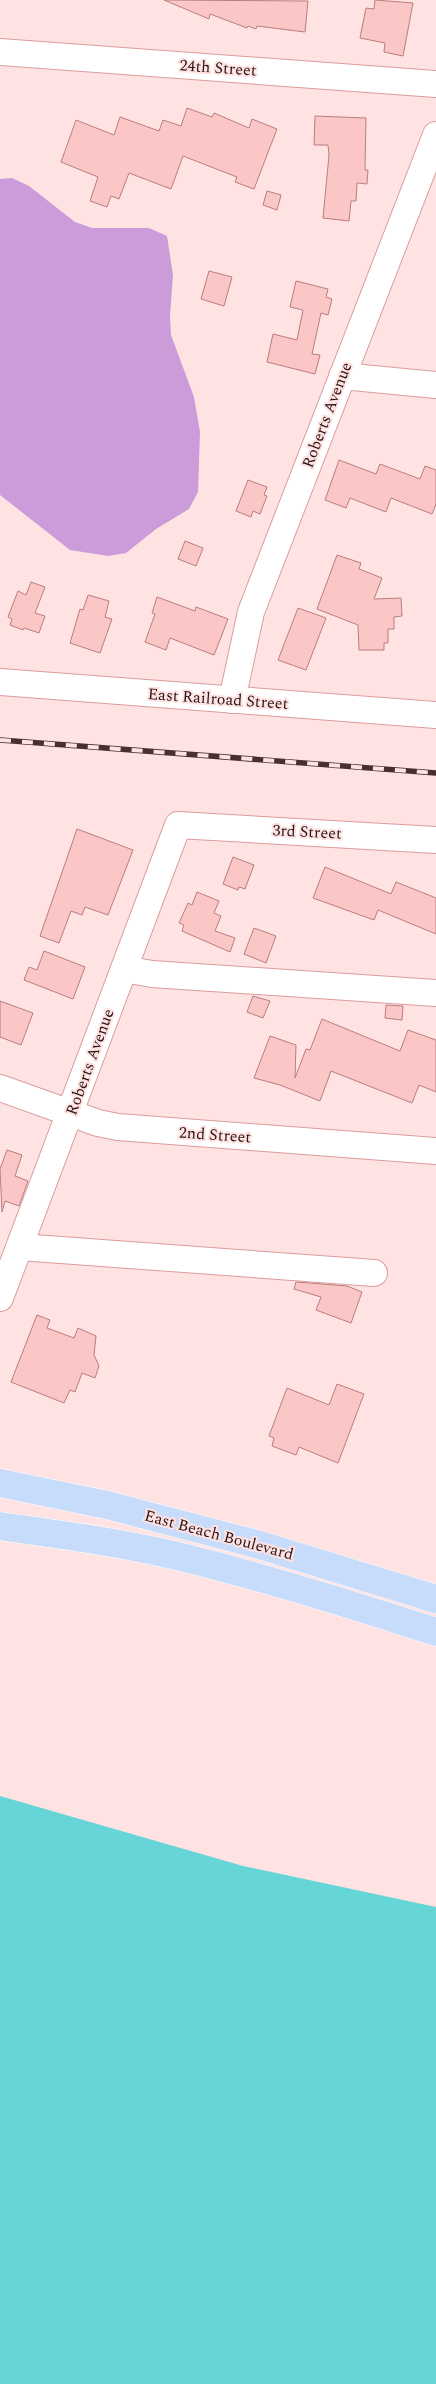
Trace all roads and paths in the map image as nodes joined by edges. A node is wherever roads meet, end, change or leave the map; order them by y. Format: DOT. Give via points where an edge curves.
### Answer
graph roads {
  1 [pos="0,52"];
  2 [pos="436,84"];
  3 [pos="436,134"];
  4 [pos="342,376"];
  5 [pos="436,385"];
  6 [pos="0,682"];
  7 [pos="232,700"];
  8 [pos="436,715"];
  9 [pos="178,825"];
  10 [pos="436,840"];
  11 [pos="124,969"];
  12 [pos="436,993"];
  13 [pos="0,1088"];
  14 [pos="70,1114"];
  15 [pos="436,1151"];
  16 [pos="20,1247"];
  17 [pos="374,1273"];
  18 [pos="0,1298"];
  19 [pos="0,1483"];
  20 [pos="0,1526"];
  21 [pos="436,1599"];
  22 [pos="436,1632"];
  1 -- 2 [label="street, 24th Street"];
  3 -- 4 [label="street, Roberts Avenue"];
  4 -- 5 [label="street"];
  4 -- 7 [label="street, Roberts Avenue" via="250,612"];
  6 -- 7 [label="street, East Railroad Street"];
  7 -- 8 [label="street, East Railroad Street"];
  9 -- 10 [label="street, 3rd Street"];
  9 -- 11 [label="street, Roberts Avenue"];
  11 -- 12 [label="street" via="152,974"];
  11 -- 14 [label="street, Roberts Avenue"];
  13 -- 14 [label="street, 2nd Street"];
  14 -- 15 [label="street, 2nd Street" via="98,1123 140,1130"];
  14 -- 16 [label="street, Roberts Avenue"];
  16 -- 17 [label="street"];
  16 -- 18 [label="street, Roberts Avenue"];
  19 -- 21 [label="main road, East Beach Boulevard" via="107,1505 238,1539"];
  20 -- 22 [label="main road, East Beach Boulevard" via="173,1555"];
}
